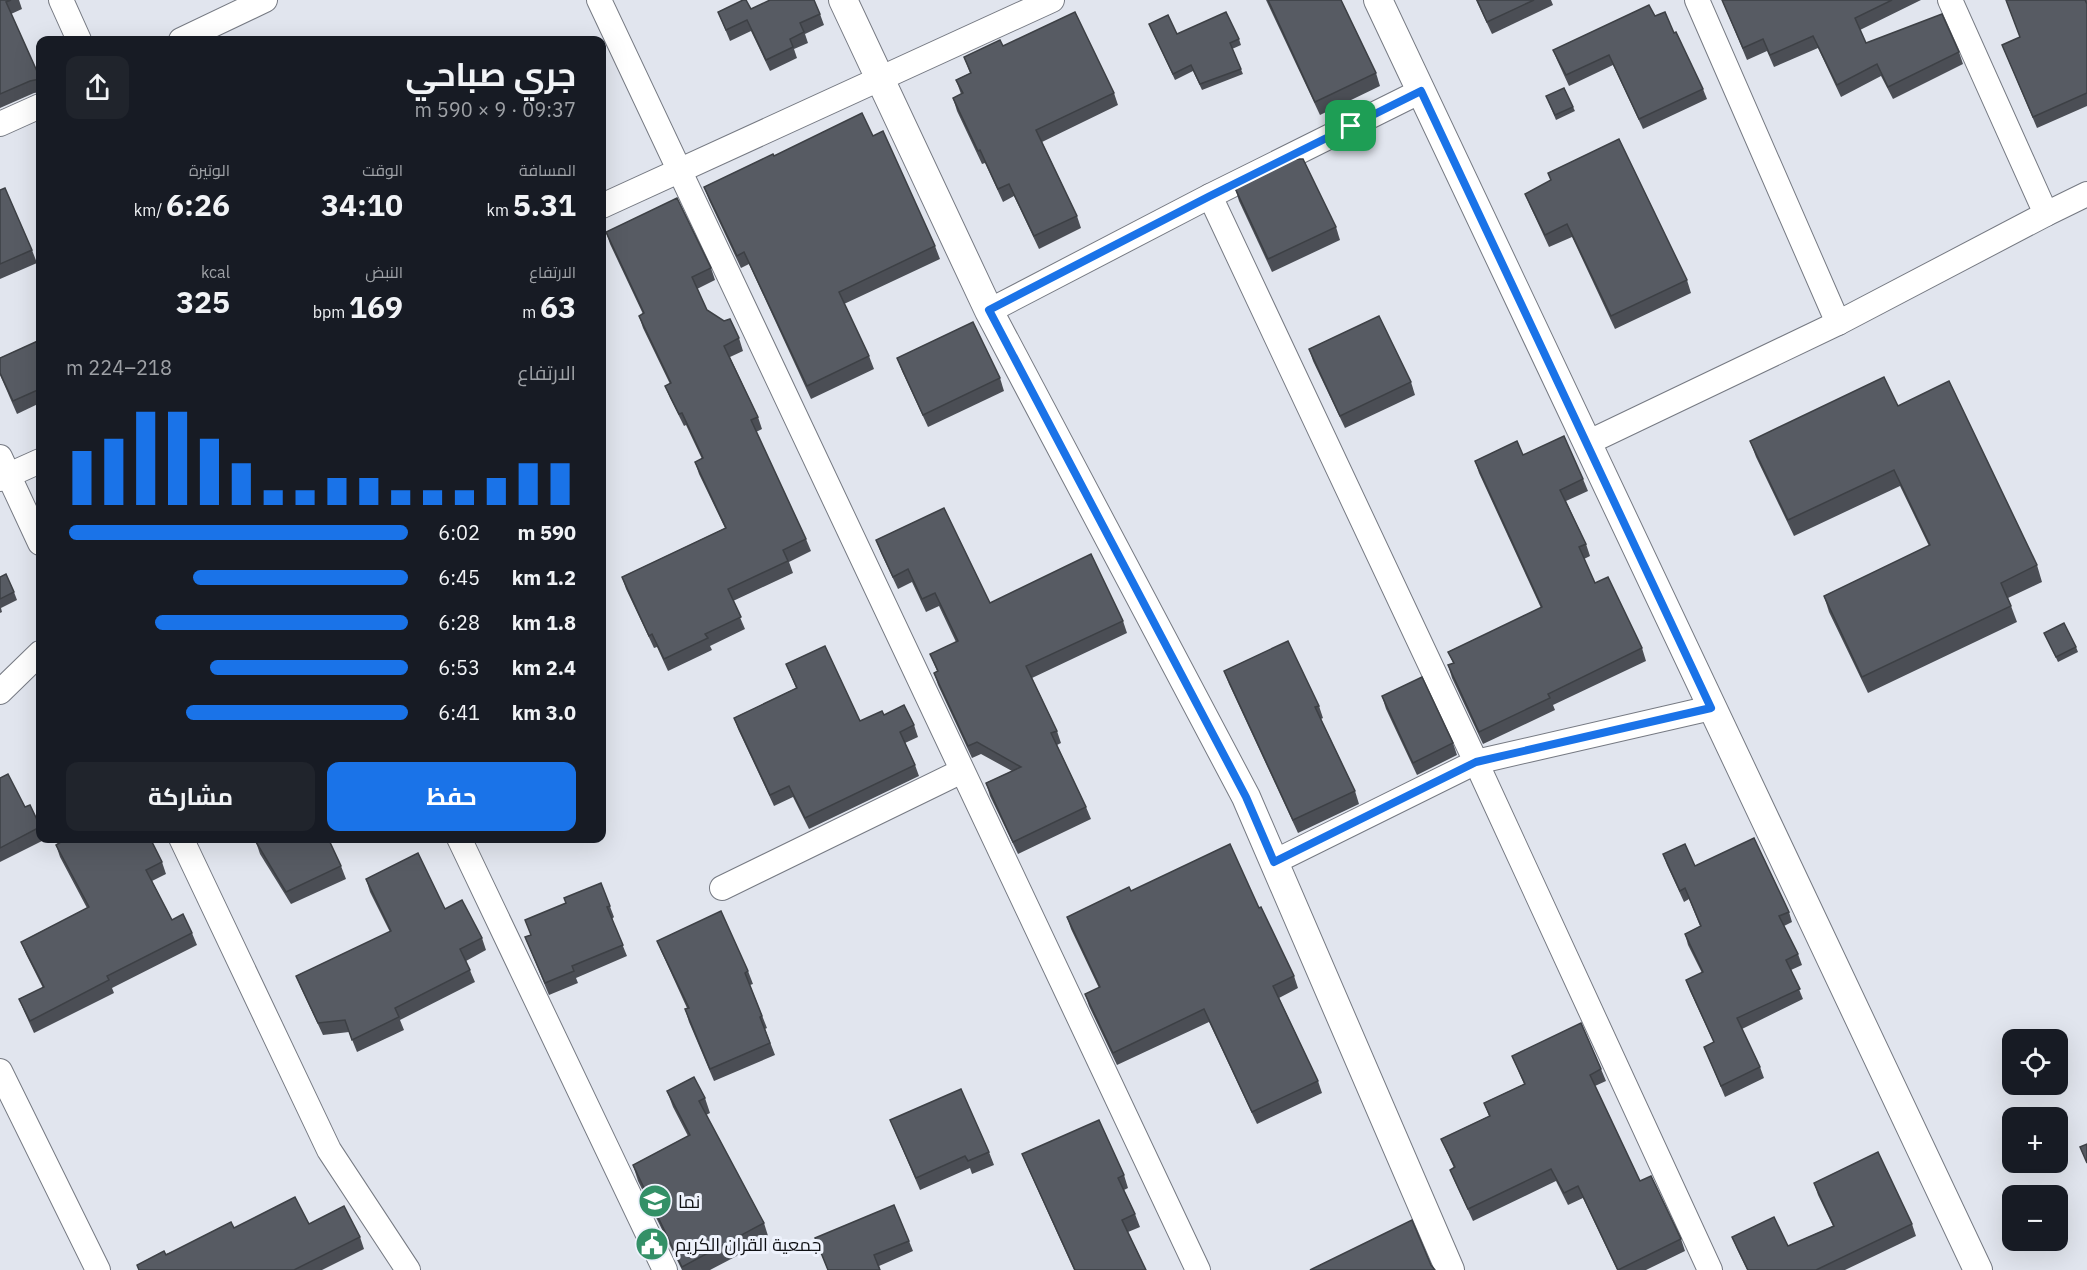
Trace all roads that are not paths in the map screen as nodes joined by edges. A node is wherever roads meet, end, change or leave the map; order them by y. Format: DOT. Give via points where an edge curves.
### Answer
graph roads {
  1 [pos="61,0"];
  2 [pos="265,0"];
  3 [pos="599,0"];
  4 [pos="843,0"];
  5 [pos="1052,0"];
  6 [pos="1378,0"];
  7 [pos="1697,0"];
  8 [pos="1950,0"];
  9 [pos="77,36"];
  10 [pos="189,36"];
  11 [pos="880,78"];
  12 [pos="1421,91"];
  13 [pos="36,108"];
  14 [pos="0,124"];
  15 [pos="680,172"];
  16 [pos="2087,194"];
  17 [pos="1210,196"];
  18 [pos="606,204"];
  19 [pos="2046,213"];
  20 [pos="989,310"];
  21 [pos="1838,323"];
  22 [pos="1587,443"];
  23 [pos="36,462"];
  24 [pos="3,471"];
  25 [pos="36,535"];
  26 [pos="36,657"];
  27 [pos="0,692"];
  28 [pos="1711,708"];
  29 [pos="1476,762"];
  30 [pos="962,771"];
  31 [pos="183,843"];
  32 [pos="461,843"];
  33 [pos="1274,862"];
  34 [pos="722,888"];
  35 [pos="0,1071"];
  36 [pos="98,1270"];
  37 [pos="408,1270"];
  38 [pos="665,1270"];
  39 [pos="1198,1270"];
  40 [pos="1450,1270"];
  41 [pos="1710,1270"];
  42 [pos="1978,1270"];
  1 -- 9 [label="street"];
  2 -- 10 [label="street"];
  3 -- 15 [label="street"];
  4 -- 11 [label="street"];
  5 -- 11 [label="street"];
  6 -- 12 [label="street"];
  7 -- 21 [label="street"];
  8 -- 19 [label="street"];
  11 -- 15 [label="street"];
  11 -- 20 [label="street"];
  12 -- 17 [label="street"];
  12 -- 22 [label="street"];
  13 -- 14 [label="street"];
  15 -- 18 [label="street"];
  15 -- 30 [label="street"];
  16 -- 19 [label="street"];
  17 -- 20 [label="street"];
  17 -- 29 [label="street"];
  19 -- 21 [label="street"];
  20 -- 33 [label="street" via="1246,797"];
  21 -- 22 [label="street"];
  22 -- 28 [label="street"];
  23 -- 24 [label="street"];
  24 -- 25 [label="street"];
  26 -- 27 [label="street"];
  28 -- 29 [label="street"];
  28 -- 42 [label="street"];
  29 -- 33 [label="street"];
  29 -- 41 [label="street"];
  30 -- 34 [label="street"];
  30 -- 39 [label="street"];
  31 -- 37 [label="street" via="329,1150"];
  32 -- 38 [label="street"];
  33 -- 40 [label="street"];
  35 -- 36 [label="street"];
}
